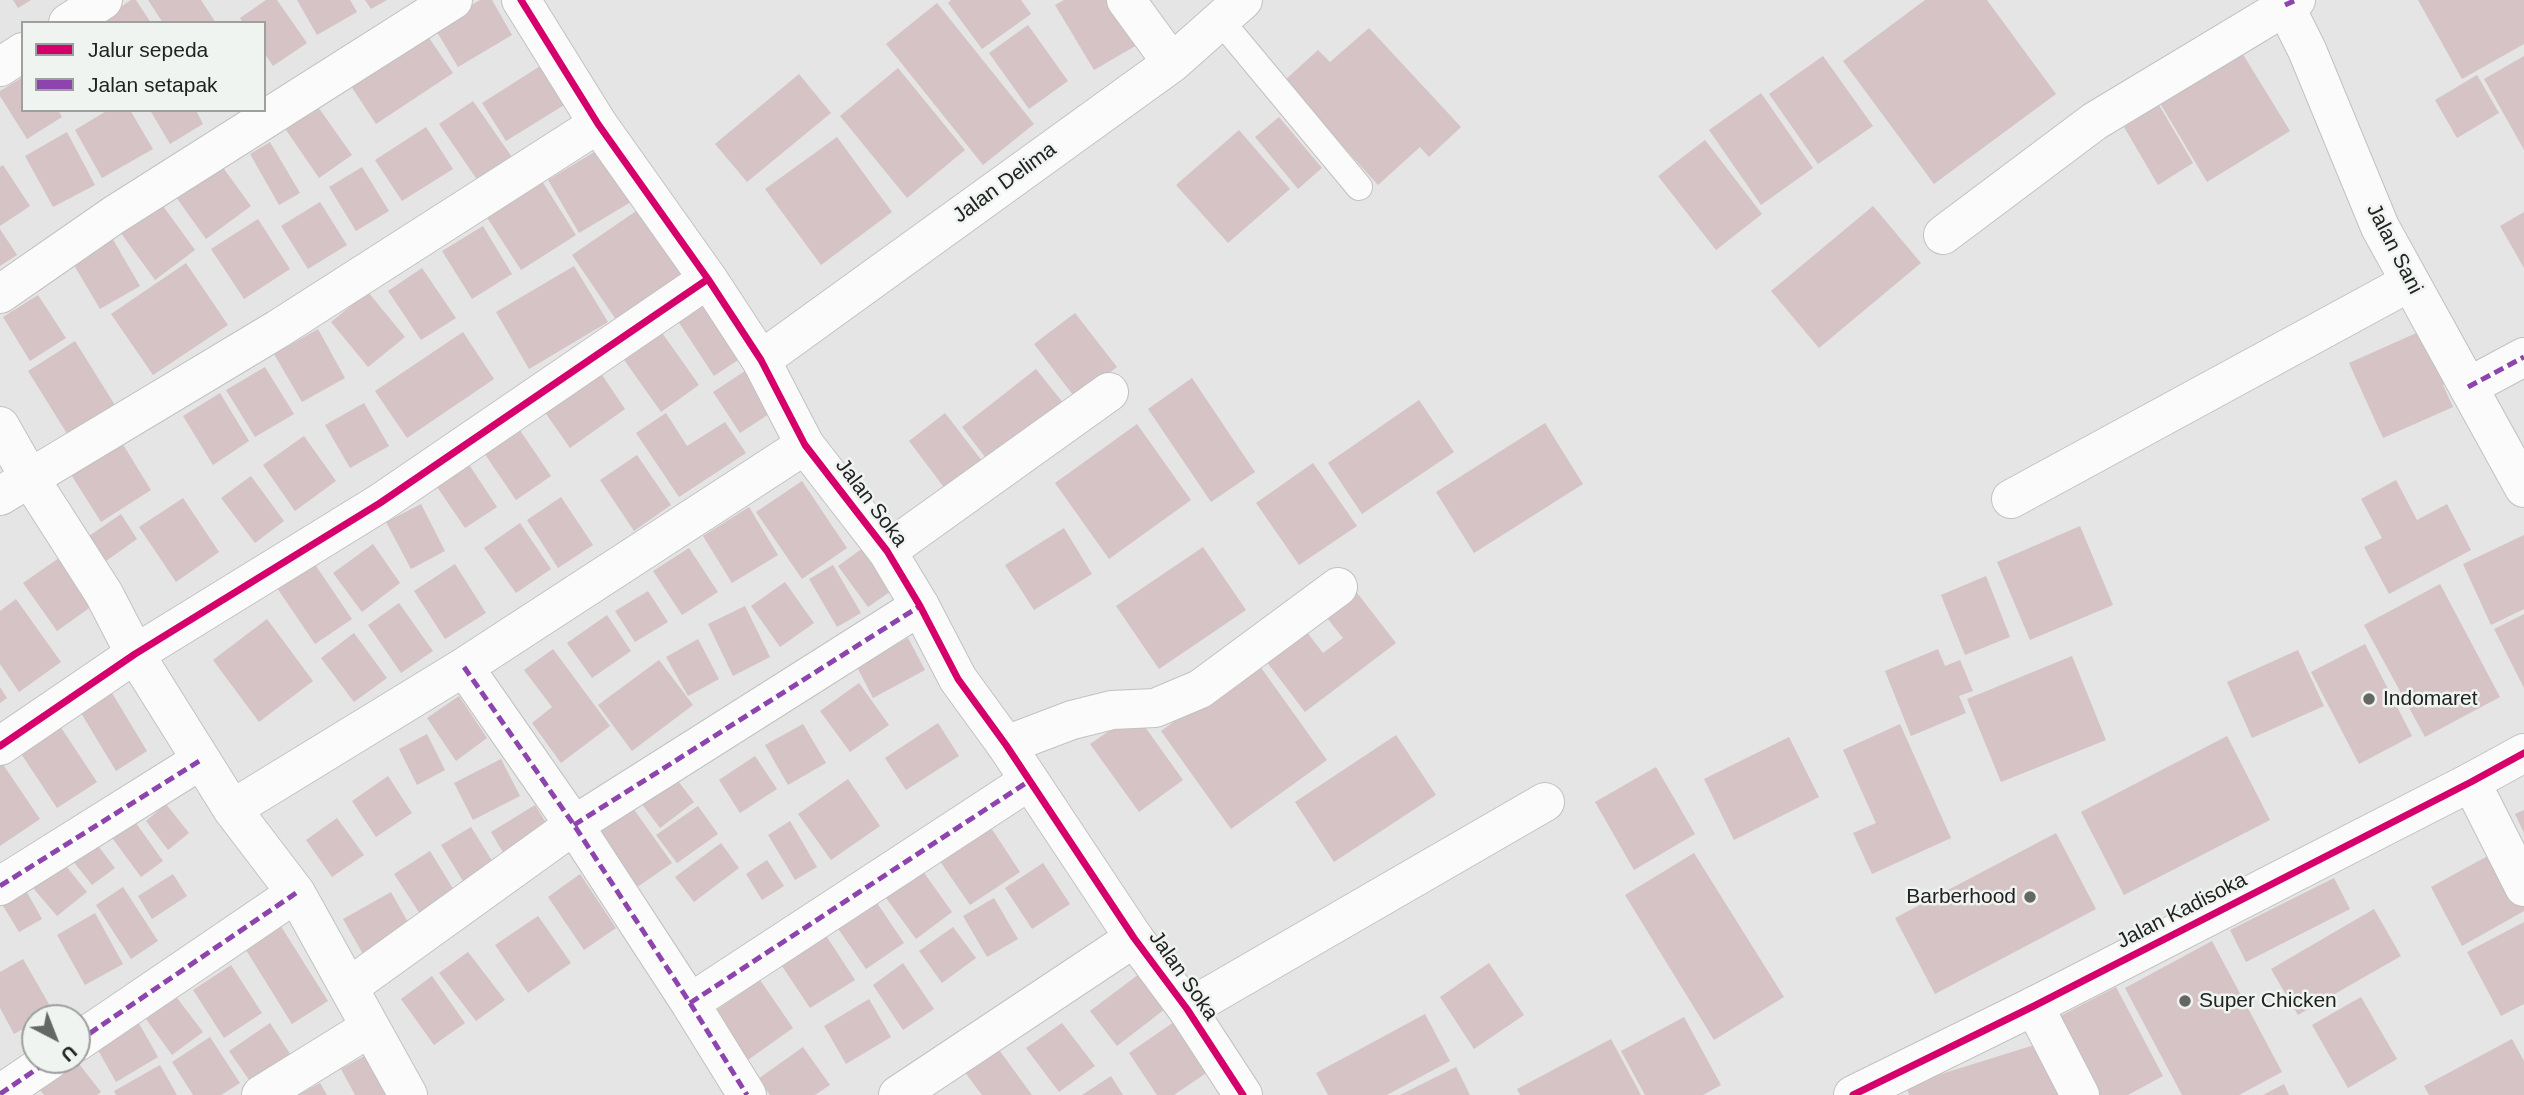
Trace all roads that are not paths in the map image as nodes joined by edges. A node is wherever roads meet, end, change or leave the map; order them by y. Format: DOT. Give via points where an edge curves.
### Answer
graph roads {
  1 [pos="103,0"];
  2 [pos="453,0"];
  3 [pos="521,0"];
  4 [pos="1125,0"];
  5 [pos="2288,2"];
  6 [pos="1232,10"];
  7 [pos="71,21"];
  8 [pos="21,53"];
  9 [pos="1172,63"];
  10 [pos="0,67"];
  11 [pos="598,124"];
  12 [pos="1359,187"];
  13 [pos="1942,235"];
  14 [pos="708,279"];
  15 [pos="2410,282"];
  16 [pos="0,294"];
  17 [pos="2524,357"];
  18 [pos="761,360"];
  19 [pos="2468,387"];
  20 [pos="1109,392"];
  21 [pos="0,426"];
  22 [pos="805,445"];
  23 [pos="15,486"];
  24 [pos="2524,488"];
  25 [pos="2011,499"];
  26 [pos="887,551"];
  27 [pos="1338,587"];
  28 [pos="920,606"];
  29 [pos="135,654"];
  30 [pos="464,667"];
  31 [pos="1006,745"];
  32 [pos="0,746"];
  33 [pos="2524,752"];
  34 [pos="201,760"];
  35 [pos="1029,781"];
  36 [pos="2471,782"];
  37 [pos="1545,802"];
  38 [pos="232,809"];
  39 [pos="574,825"];
  40 [pos="0,886"];
  41 [pos="2524,887"];
  42 [pos="296,893"];
  43 [pos="1134,938"];
  44 [pos="349,986"];
  45 [pos="690,1003"];
  46 [pos="2034,1006"];
  47 [pos="1187,1009"];
  48 [pos="369,1028"];
  49 [pos="91,1032"];
  50 [pos="29,1074"];
  51 [pos="0,1094"];
  52 [pos="261,1095"];
  53 [pos="408,1095"];
  54 [pos="747,1095"];
  55 [pos="898,1095"];
  56 [pos="1243,1095"];
  57 [pos="1853,1095"];
  58 [pos="2080,1095"];
  1 -- 7 [label="street"];
  2 -- 16 [label="street" via="114,215"];
  3 -- 11 [label="street, Jalan Soka"];
  4 -- 9 [label="street"];
  5 -- 13 [label="street" via="2095,121"];
  5 -- 15 [label="street, Jalan Sani" via="2380,227"];
  6 -- 9 [label="street, Jalan Delima"];
  6 -- 12 [label="lane"];
  8 -- 10 [label="street"];
  9 -- 18 [label="street, Jalan Delima"];
  11 -- 14 [label="street, Jalan Soka"];
  11 -- 23 [label="street" via="278,329"];
  14 -- 18 [label="street, Jalan Soka"];
  14 -- 29 [label="street" via="380,503"];
  15 -- 19 [label="street, Jalan Sani"];
  15 -- 25 [label="street"];
  17 -- 19 [label="street"];
  18 -- 22 [label="street, Jalan Soka"];
  19 -- 24 [label="street, Jalan Sani"];
  20 -- 26 [label="street"];
  21 -- 23 [label="street"];
  22 -- 26 [label="street, Jalan Soka"];
  22 -- 30 [label="street"];
  23 -- 29 [label="street" via="104,594"];
  26 -- 28 [label="street, Jalan Soka"];
  27 -- 31 [label="street" via="1200,690 1155,708 1112,710 1072,720"];
  28 -- 31 [label="street, Jalan Soka" via="958,679"];
  28 -- 39 [label="street"];
  29 -- 32 [label="street"];
  29 -- 34 [label="street"];
  30 -- 38 [label="street"];
  30 -- 39 [label="street"];
  31 -- 35 [label="street, Jalan Soka"];
  33 -- 36 [label="street, Jalan Kadisoka"];
  34 -- 38 [label="street"];
  34 -- 40 [label="street"];
  35 -- 43 [label="street, Jalan Soka"];
  35 -- 45 [label="street"];
  36 -- 41 [label="street"];
  36 -- 46 [label="street, Jalan Kadisoka"];
  37 -- 47 [label="street"];
  38 -- 42 [label="street"];
  39 -- 44 [label="street"];
  39 -- 45 [label="street"];
  42 -- 44 [label="street"];
  42 -- 49 [label="street"];
  43 -- 47 [label="street, Jalan Soka"];
  43 -- 55 [label="street"];
  44 -- 48 [label="street"];
  45 -- 54 [label="street"];
  46 -- 57 [label="street, Jalan Kadisoka"];
  46 -- 58 [label="street"];
  47 -- 56 [label="street, Jalan Soka"];
  48 -- 52 [label="street"];
  48 -- 53 [label="street"];
  50 -- 51 [label="street"];
}
